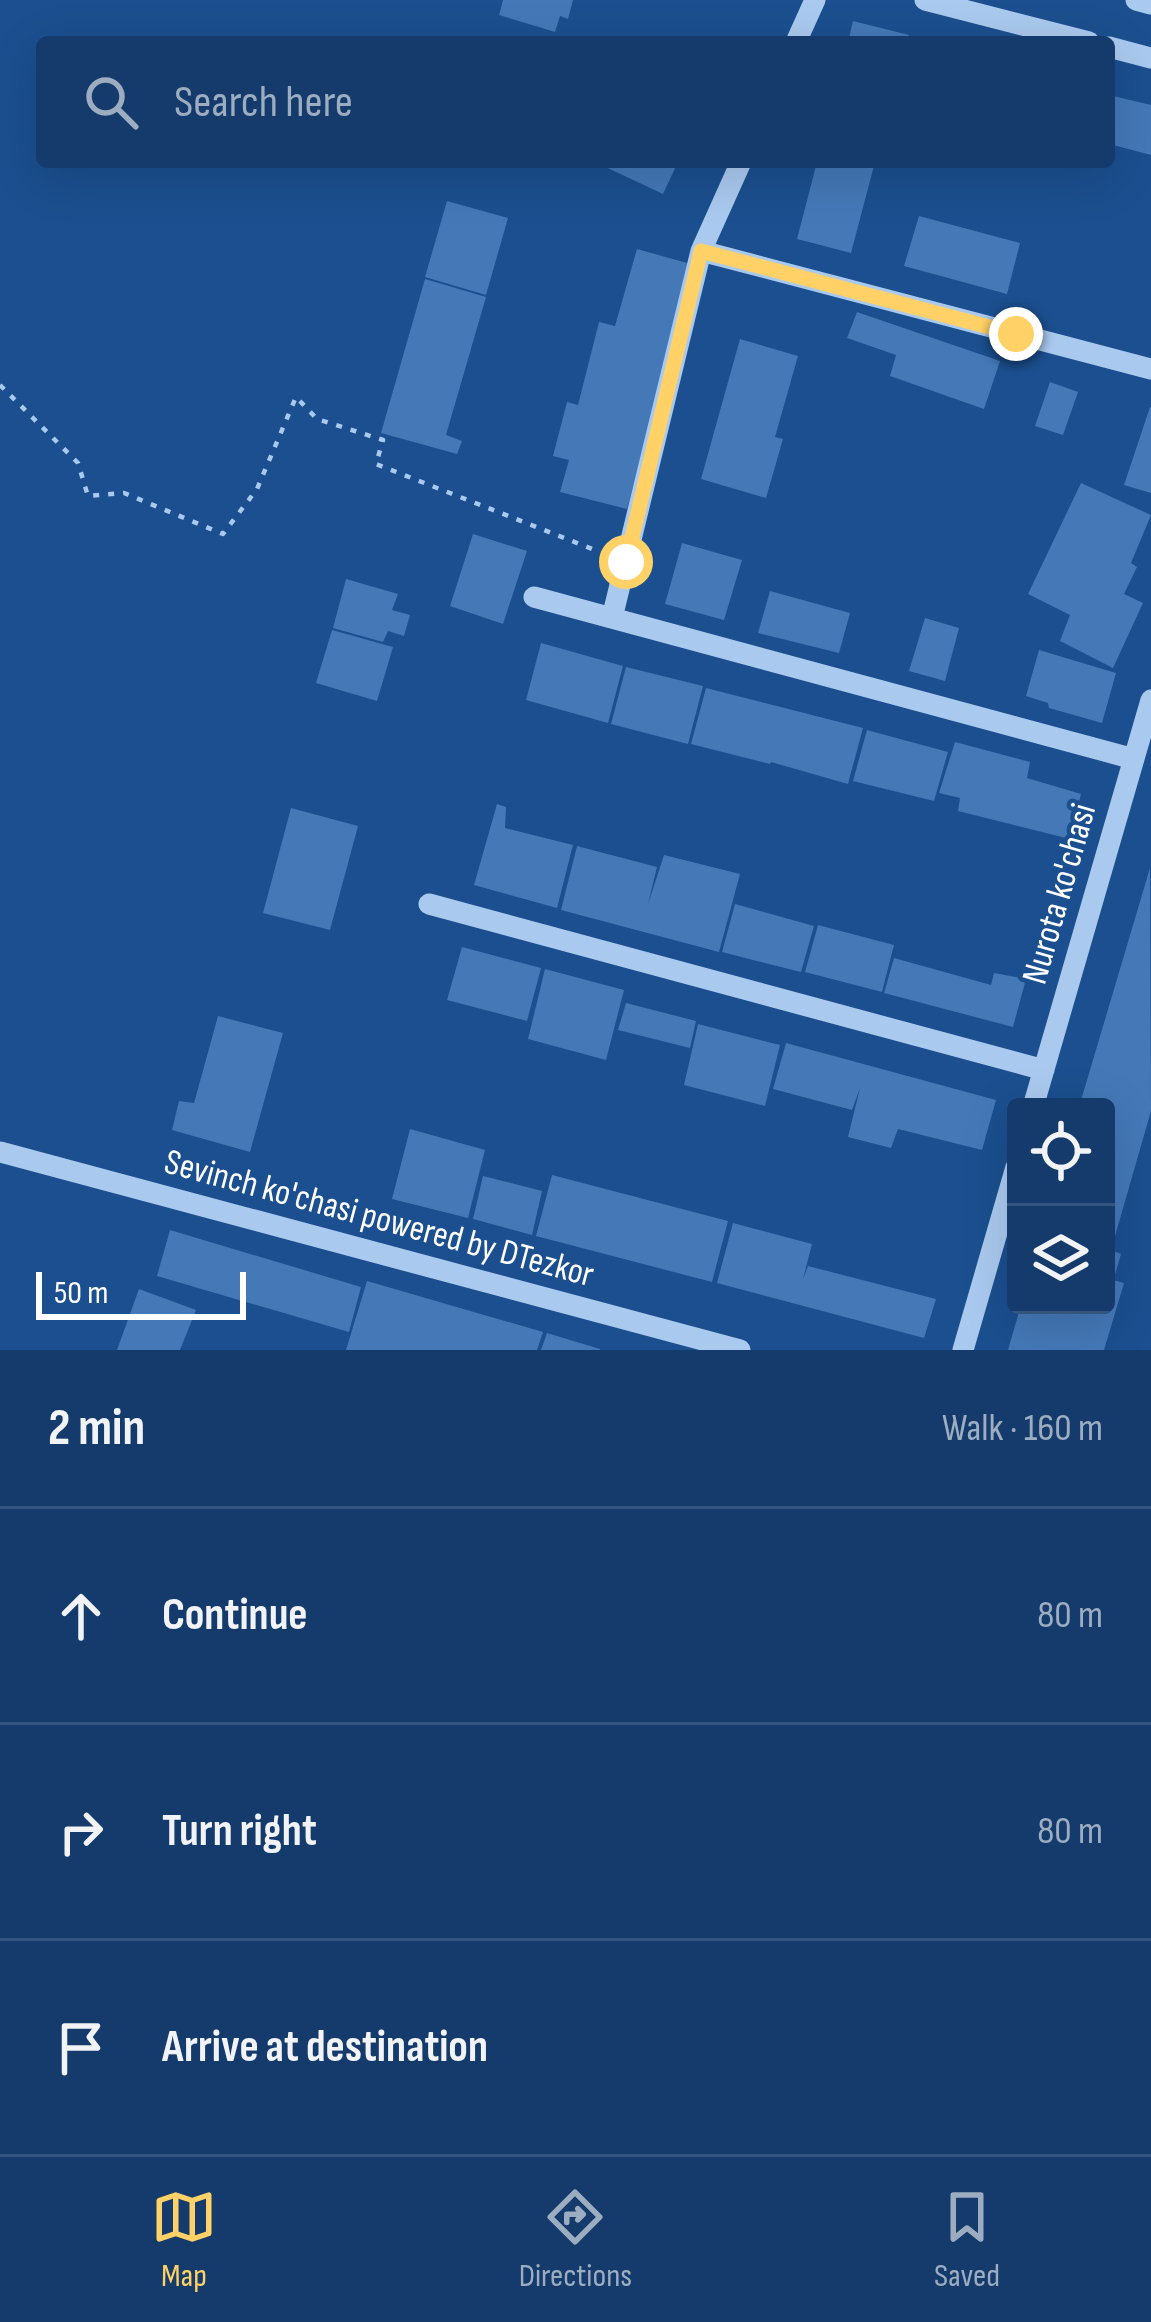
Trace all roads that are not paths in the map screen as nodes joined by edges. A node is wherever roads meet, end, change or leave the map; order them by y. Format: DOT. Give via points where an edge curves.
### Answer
graph roads {
  1 [pos="815,0"];
  2 [pos="926,0"];
  3 [pos="1136,0"];
  4 [pos="1151,4"];
  5 [pos="799,36"];
  6 [pos="1066,36"];
  7 [pos="1115,49"];
  8 [pos="1151,58"];
  9 [pos="738,168"];
  10 [pos="701,251"];
  11 [pos="1151,369"];
  12 [pos="534,597"];
  13 [pos="612,618"];
  14 [pos="1151,700"];
  15 [pos="1134,759"];
  16 [pos="428,904"];
  17 [pos="1044,1070"];
  18 [pos="1036,1098"];
  19 [pos="0,1152"];
  20 [pos="1007,1198"];
  21 [pos="740,1350"];
  22 [pos="963,1350"];
  1 -- 5 [label="street"];
  2 -- 6 [label="street"];
  3 -- 4 [label="street"];
  7 -- 8 [label="street"];
  9 -- 10 [label="street"];
  10 -- 11 [label="street"];
  10 -- 13 [label="street"];
  12 -- 13 [label="street"];
  13 -- 15 [label="street"];
  14 -- 15 [label="street, Nurota ko'chasi"];
  15 -- 17 [label="street, Nurota ko'chasi"];
  16 -- 17 [label="street"];
  17 -- 18 [label="street, Nurota ko'chasi"];
  19 -- 21 [label="street, Sevinch ko'chasi powered by DTezkor"];
  20 -- 22 [label="street"];
}
